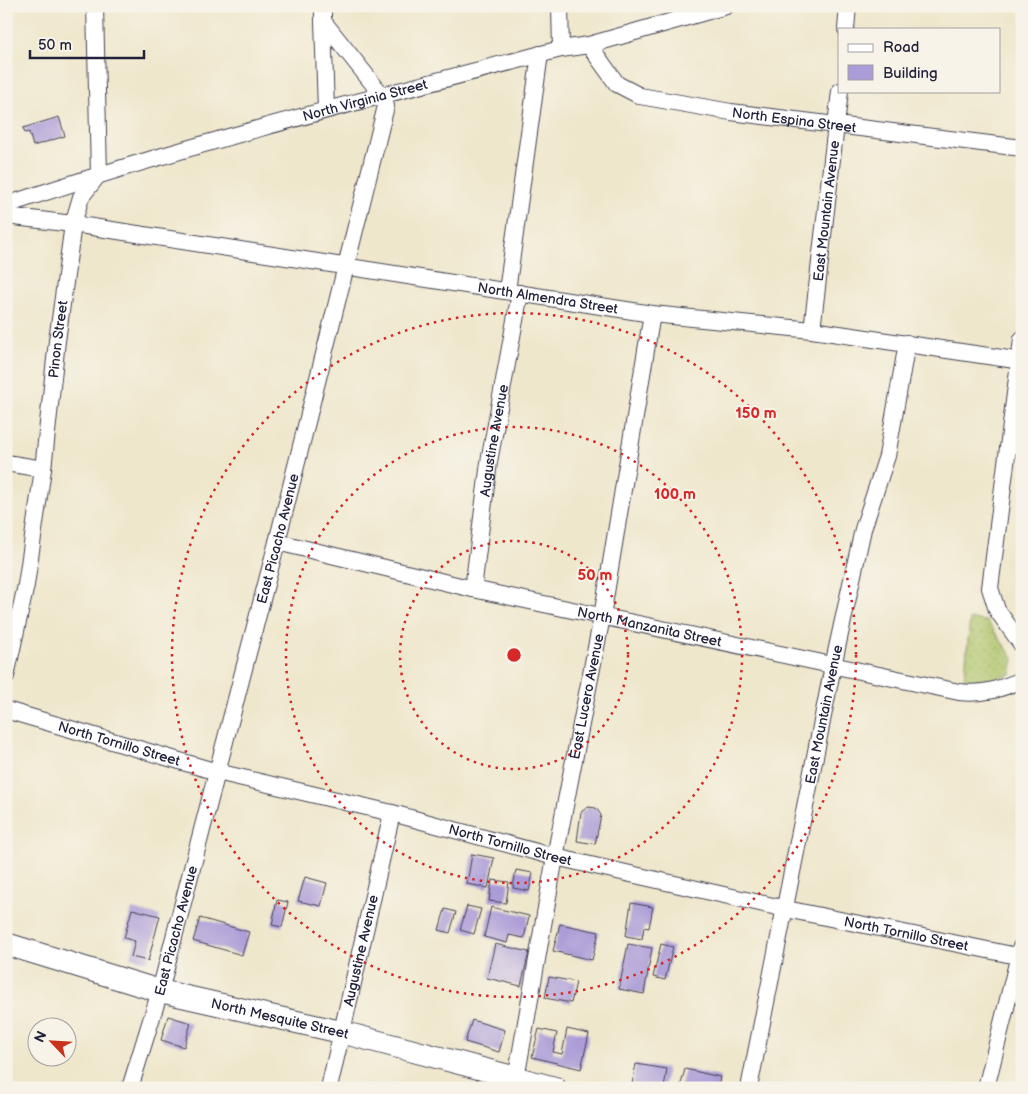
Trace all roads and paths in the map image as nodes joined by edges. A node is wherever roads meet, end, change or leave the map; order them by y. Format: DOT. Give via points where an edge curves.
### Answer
graph roads {
  1 [pos="95,6"];
  2 [pos="560,6"];
  3 [pos="726,6"];
  4 [pos="848,6"];
  5 [pos="323,14"];
  6 [pos="846,28"];
  7 [pos="589,45"];
  8 [pos="561,49"];
  9 [pos="540,54"];
  10 [pos="840,92"];
  11 [pos="381,94"];
  12 [pos="326,110"];
  13 [pos="837,124"];
  14 [pos="1022,148"];
  15 [pos="99,174"];
  16 [pos="6,205"];
  17 [pos="6,216"];
  18 [pos="73,224"];
  19 [pos="346,266"];
  20 [pos="513,292"];
  21 [pos="652,314"];
  22 [pos="812,330"];
  23 [pos="1022,339"];
  24 [pos="908,343"];
  25 [pos="1020,361"];
  26 [pos="6,463"];
  27 [pos="44,469"];
  28 [pos="277,542"];
  29 [pos="473,589"];
  30 [pos="602,617"];
  31 [pos="1022,644"];
  32 [pos="833,666"];
  33 [pos="6,676"];
  34 [pos="1022,680"];
  35 [pos="6,710"];
  36 [pos="217,772"];
  37 [pos="392,813"];
  38 [pos="554,857"];
  39 [pos="786,909"];
  40 [pos="6,944"];
  41 [pos="1021,953"];
  42 [pos="160,991"];
  43 [pos="341,1032"];
  44 [pos="523,1082"];
  45 [pos="130,1088"];
  46 [pos="329,1088"];
  47 [pos="555,1088"];
  48 [pos="749,1088"];
  49 [pos="986,1088"];
  1 -- 15 [label="street"];
  2 -- 8 [label="street"];
  3 -- 7 [label="street, North Virginia Street"];
  4 -- 6 [label="street"];
  5 -- 11 [label="street"];
  5 -- 12 [label="street"];
  7 -- 8 [label="street, North Virginia Street"];
  7 -- 13 [label="street, North Espina Street" via="617,84 640,96 731,112"];
  8 -- 9 [label="street, North Virginia Street"];
  9 -- 11 [label="street, North Virginia Street"];
  9 -- 20 [label="street, Augustine Avenue"];
  10 -- 13 [label="street, East Mountain Avenue"];
  11 -- 12 [label="street, North Virginia Street"];
  11 -- 19 [label="street, East Picacho Avenue" via="386,106"];
  12 -- 15 [label="street, North Virginia Street"];
  13 -- 14 [label="street, North Espina Street"];
  13 -- 22 [label="street, East Mountain Avenue"];
  15 -- 16 [label="street, North Virginia Street"];
  15 -- 18 [label="street, Pinon Street" via="81,197"];
  17 -- 18 [label="street, North Almendra Street"];
  18 -- 19 [label="street, North Almendra Street"];
  18 -- 27 [label="street, Pinon Street"];
  19 -- 20 [label="street, North Almendra Street"];
  19 -- 28 [label="street, East Picacho Avenue"];
  20 -- 21 [label="street, North Almendra Street"];
  20 -- 29 [label="street, Augustine Avenue"];
  21 -- 22 [label="street, North Almendra Street"];
  21 -- 30 [label="street, East Lucero Avenue"];
  22 -- 24 [label="street, North Almendra Street"];
  23 -- 25 [label="street"];
  24 -- 25 [label="street, North Almendra Street"];
  24 -- 32 [label="street, East Mountain Avenue" via="888,456 863,529"];
  25 -- 31 [label="street" via="990,588 997,610"];
  26 -- 27 [label="street"];
  27 -- 33 [label="street, Pinon Street" via="26,585"];
  28 -- 29 [label="street, North Manzanita Street"];
  28 -- 36 [label="street, East Picacho Avenue"];
  29 -- 30 [label="street, North Manzanita Street"];
  30 -- 32 [label="street, North Manzanita Street"];
  30 -- 38 [label="street, East Lucero Avenue"];
  32 -- 34 [label="street, North Manzanita Street" via="976,694"];
  32 -- 39 [label="street, East Mountain Avenue"];
  35 -- 36 [label="street, North Tornillo Street"];
  36 -- 37 [label="street, North Tornillo Street"];
  36 -- 42 [label="street, East Picacho Avenue"];
  37 -- 38 [label="street, North Tornillo Street"];
  37 -- 43 [label="street, Augustine Avenue"];
  38 -- 39 [label="street, North Tornillo Street"];
  38 -- 44 [label="street, East Lucero Avenue"];
  39 -- 41 [label="street, North Tornillo Street"];
  39 -- 48 [label="street, East Mountain Avenue"];
  40 -- 42 [label="street, North Mesquite Street"];
  41 -- 49 [label="street"];
  42 -- 43 [label="street, North Mesquite Street"];
  42 -- 45 [label="street, East Picacho Avenue"];
  43 -- 44 [label="street, North Mesquite Street"];
  43 -- 46 [label="street, Augustine Avenue"];
  44 -- 47 [label="street, North Mesquite Street"];
}
